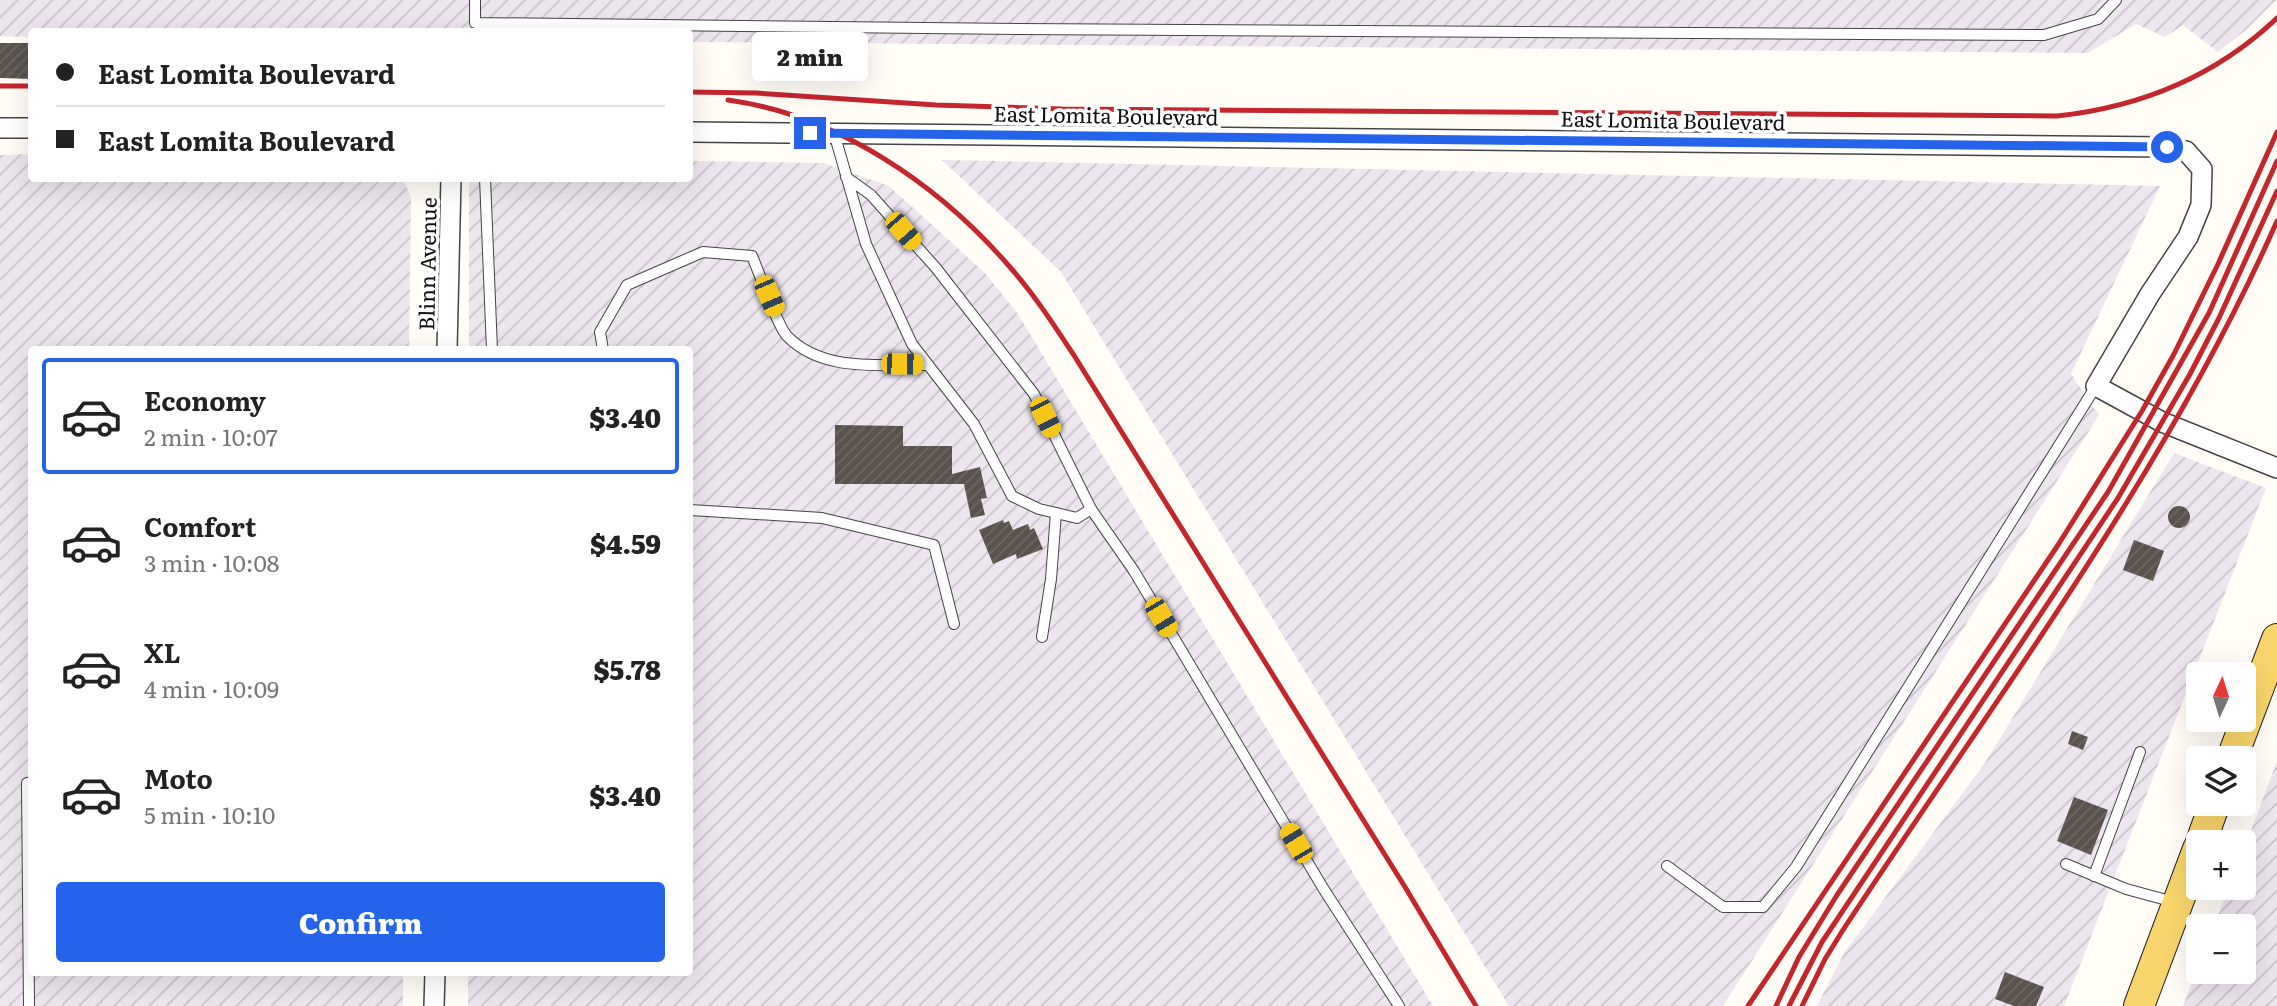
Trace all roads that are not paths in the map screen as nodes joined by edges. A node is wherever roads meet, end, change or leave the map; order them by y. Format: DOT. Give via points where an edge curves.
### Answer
graph roads {
  1 [pos="475,0"];
  2 [pos="2116,0"];
  3 [pos="0,128"];
  4 [pos="28,128"];
  5 [pos="693,132"];
  6 [pos="834,133"];
  7 [pos="846,177"];
  8 [pos="451,182"];
  9 [pos="485,182"];
  10 [pos="447,346"];
  11 [pos="492,346"];
  12 [pos="602,346"];
  13 [pos="927,365"];
  14 [pos="2096,386"];
  15 [pos="2277,468"];
  16 [pos="1091,509"];
  17 [pos="693,510"];
  18 [pos="1056,513"];
  19 [pos="954,624"];
  20 [pos="1042,637"];
  21 [pos="2277,639"];
  22 [pos="2237,746"];
  23 [pos="2140,752"];
  24 [pos="27,783"];
  25 [pos="2066,864"];
  26 [pos="1667,866"];
  27 [pos="2094,876"];
  28 [pos="2186,881"];
  29 [pos="28,894"];
  30 [pos="2178,903"];
  31 [pos="29,976"];
  32 [pos="435,976"];
  33 [pos="29,1006"];
  34 [pos="434,1006"];
  35 [pos="1399,1006"];
  36 [pos="2139,1006"];
  1 -- 2 [label="lane" via="475,23 2044,35 2098,19"];
  3 -- 4 [label="street"];
  5 -- 6 [label="street, East Lomita Boulevard"];
  6 -- 7 [label="lane"];
  6 -- 14 [label="street, East Lomita Boulevard" via="2167,147 2186,151 2202,169 2201,205 2188,237"];
  7 -- 13 [label="lane" via="866,244 912,344"];
  7 -- 16 [label="lane" via="871,195 936,268 1034,394"];
  8 -- 10 [label="street, Blinn Avenue"];
  9 -- 11 [label="lane"];
  12 -- 13 [label="lane" via="600,332 627,285 703,252 752,256 786,335 818,358 850,364"];
  13 -- 18 [label="lane" via="974,424 1012,496"];
  14 -- 15 [label="street" via="2162,422"];
  14 -- 26 [label="lane" via="1796,867 1763,907 1723,907"];
  16 -- 18 [label="lane" via="1077,518"];
  16 -- 35 [label="lane" via="1134,571"];
  17 -- 19 [label="lane" via="822,518 934,545"];
  18 -- 20 [label="lane"];
  21 -- 22 [label="main road"];
  23 -- 27 [label="lane"];
  24 -- 29 [label="lane"];
  25 -- 27 [label="lane"];
  27 -- 30 [label="lane"];
  28 -- 30 [label="main road"];
  30 -- 36 [label="main road"];
  31 -- 33 [label="lane"];
  32 -- 34 [label="street"];
}
